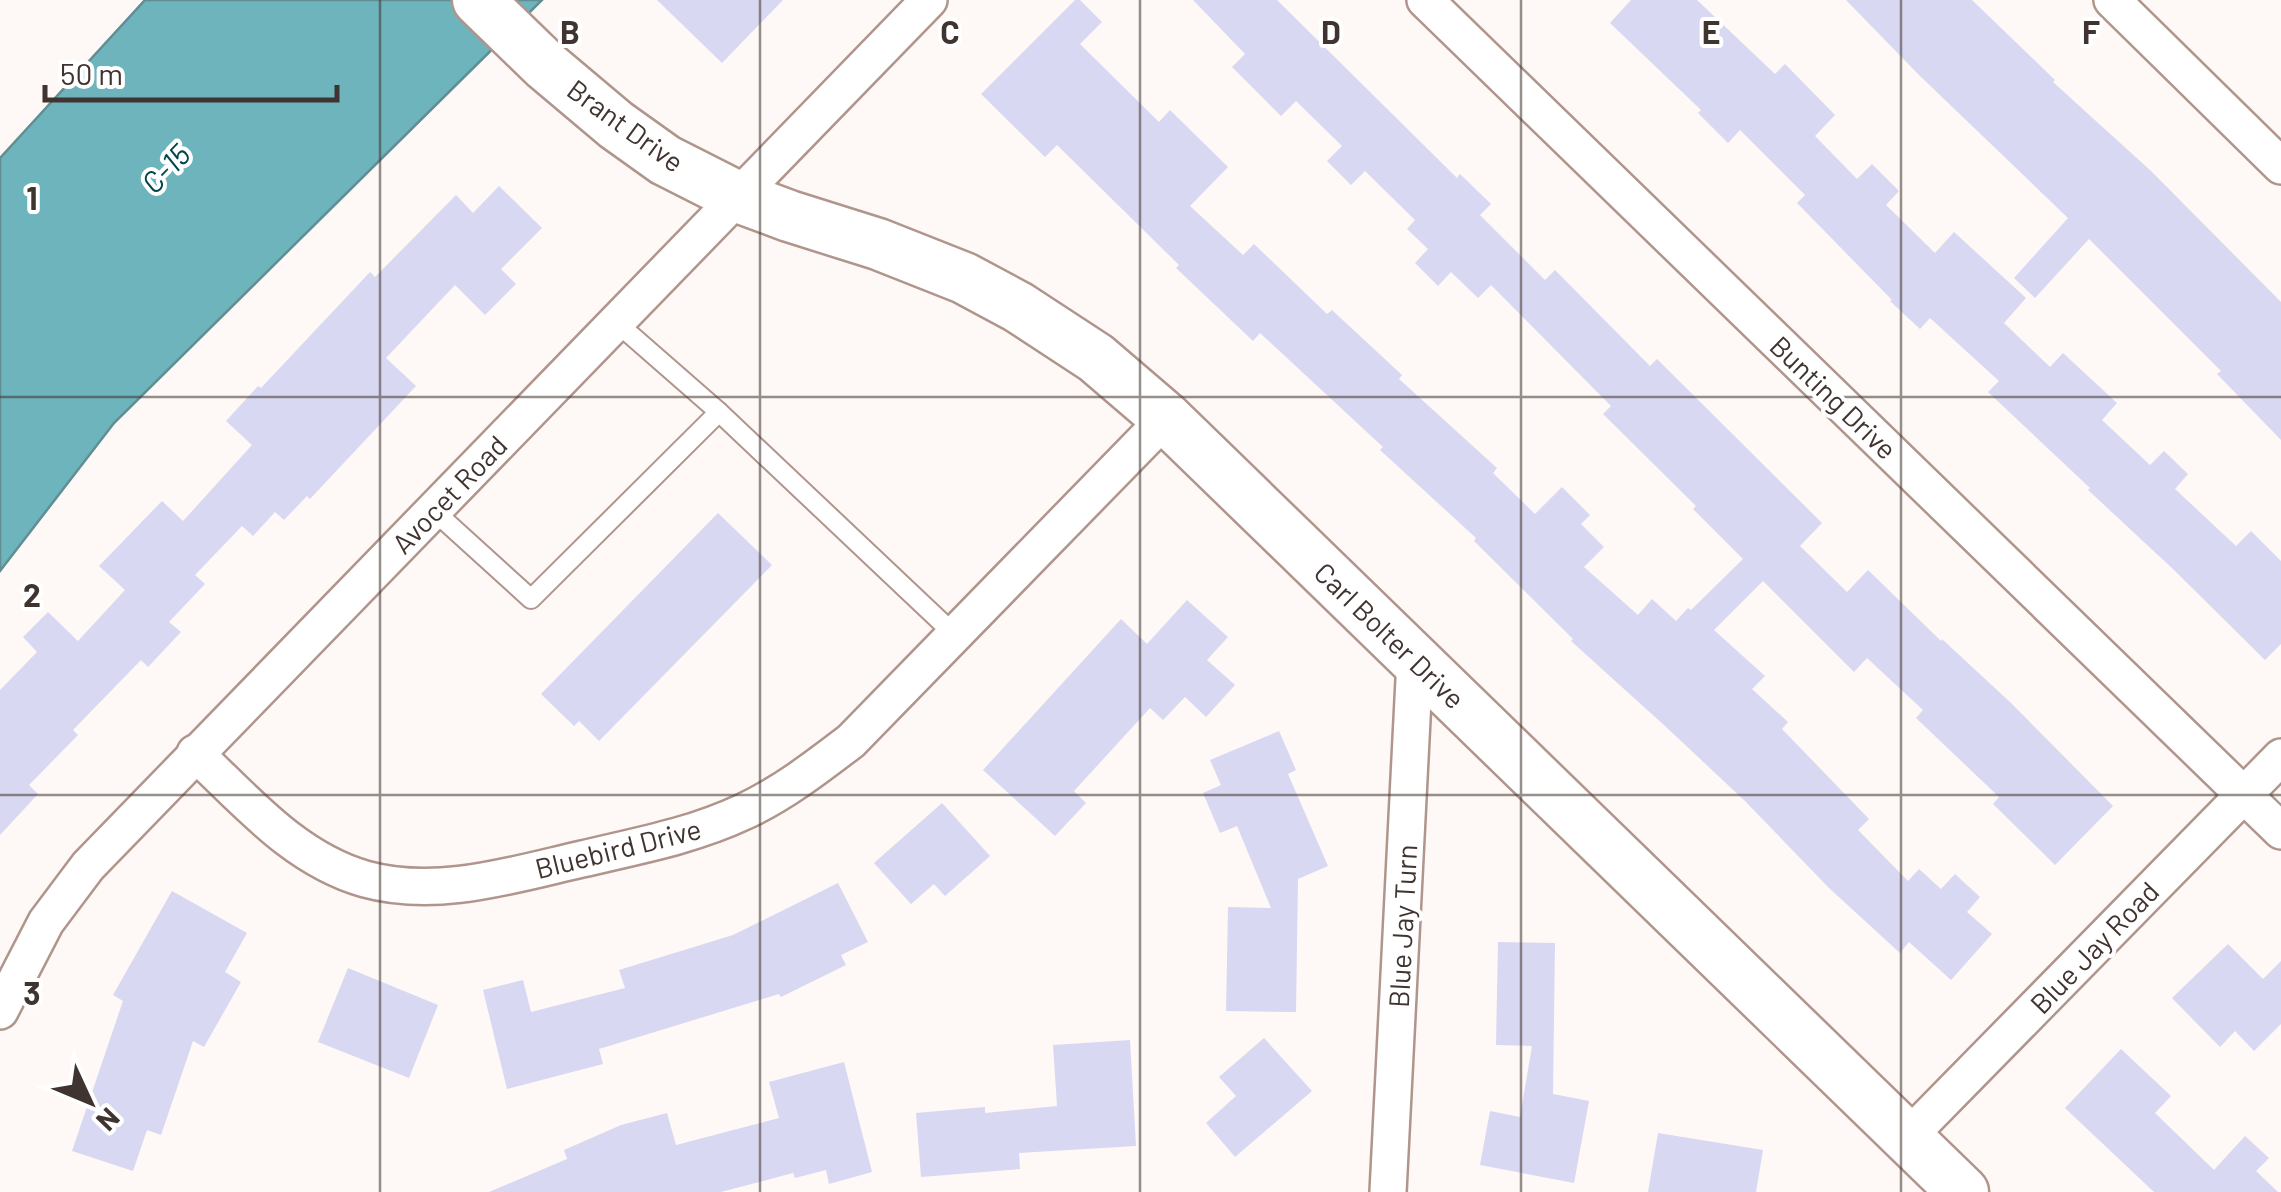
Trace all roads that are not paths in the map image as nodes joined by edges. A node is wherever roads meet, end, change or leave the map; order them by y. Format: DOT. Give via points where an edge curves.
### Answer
graph roads {
  1 [pos="478,0"];
  2 [pos="929,0"];
  3 [pos="1425,0"];
  4 [pos="2112,0"];
  5 [pos="2281,166"];
  6 [pos="738,197"];
  7 [pos="616,322"];
  8 [pos="719,412"];
  9 [pos="1166,418"];
  10 [pos="433,510"];
  11 [pos="955,635"];
  12 [pos="1415,660"];
  13 [pos="195,754"];
  14 [pos="2281,757"];
  15 [pos="2243,794"];
  16 [pos="2281,831"];
  17 [pos="0,1010"];
  18 [pos="1907,1138"];
  19 [pos="1388,1192"];
  20 [pos="1963,1192"];
  1 -- 6 [label="street, Brant Drive" via="616,124 665,160"];
  2 -- 6 [label="street, Avocet Road"];
  3 -- 15 [label="street, Bunting Drive"];
  4 -- 5 [label="street"];
  6 -- 7 [label="street, Avocet Road"];
  6 -- 9 [label="street, Carl Bolter Drive" via="964,278 1096,358"];
  7 -- 8 [label="lane"];
  7 -- 10 [label="street, Avocet Road"];
  8 -- 10 [label="lane" via="531,599"];
  8 -- 11 [label="lane"];
  9 -- 11 [label="street, Bluebird Drive"];
  9 -- 12 [label="street, Carl Bolter Drive"];
  10 -- 13 [label="street, Avocet Road"];
  11 -- 13 [label="street, Bluebird Drive" via="851,741 744,812 684,836 477,882 407,886 338,869 288,840"];
  12 -- 18 [label="street, Carl Bolter Drive"];
  12 -- 19 [label="street, Blue Jay Turn"];
  13 -- 17 [label="street, Avocet Road" via="88,866 46,922"];
  14 -- 15 [label="street, Blue Jay Road"];
  15 -- 16 [label="street, Bunting Drive"];
  15 -- 18 [label="street, Blue Jay Road"];
  18 -- 20 [label="street, Carl Bolter Drive"];
}
